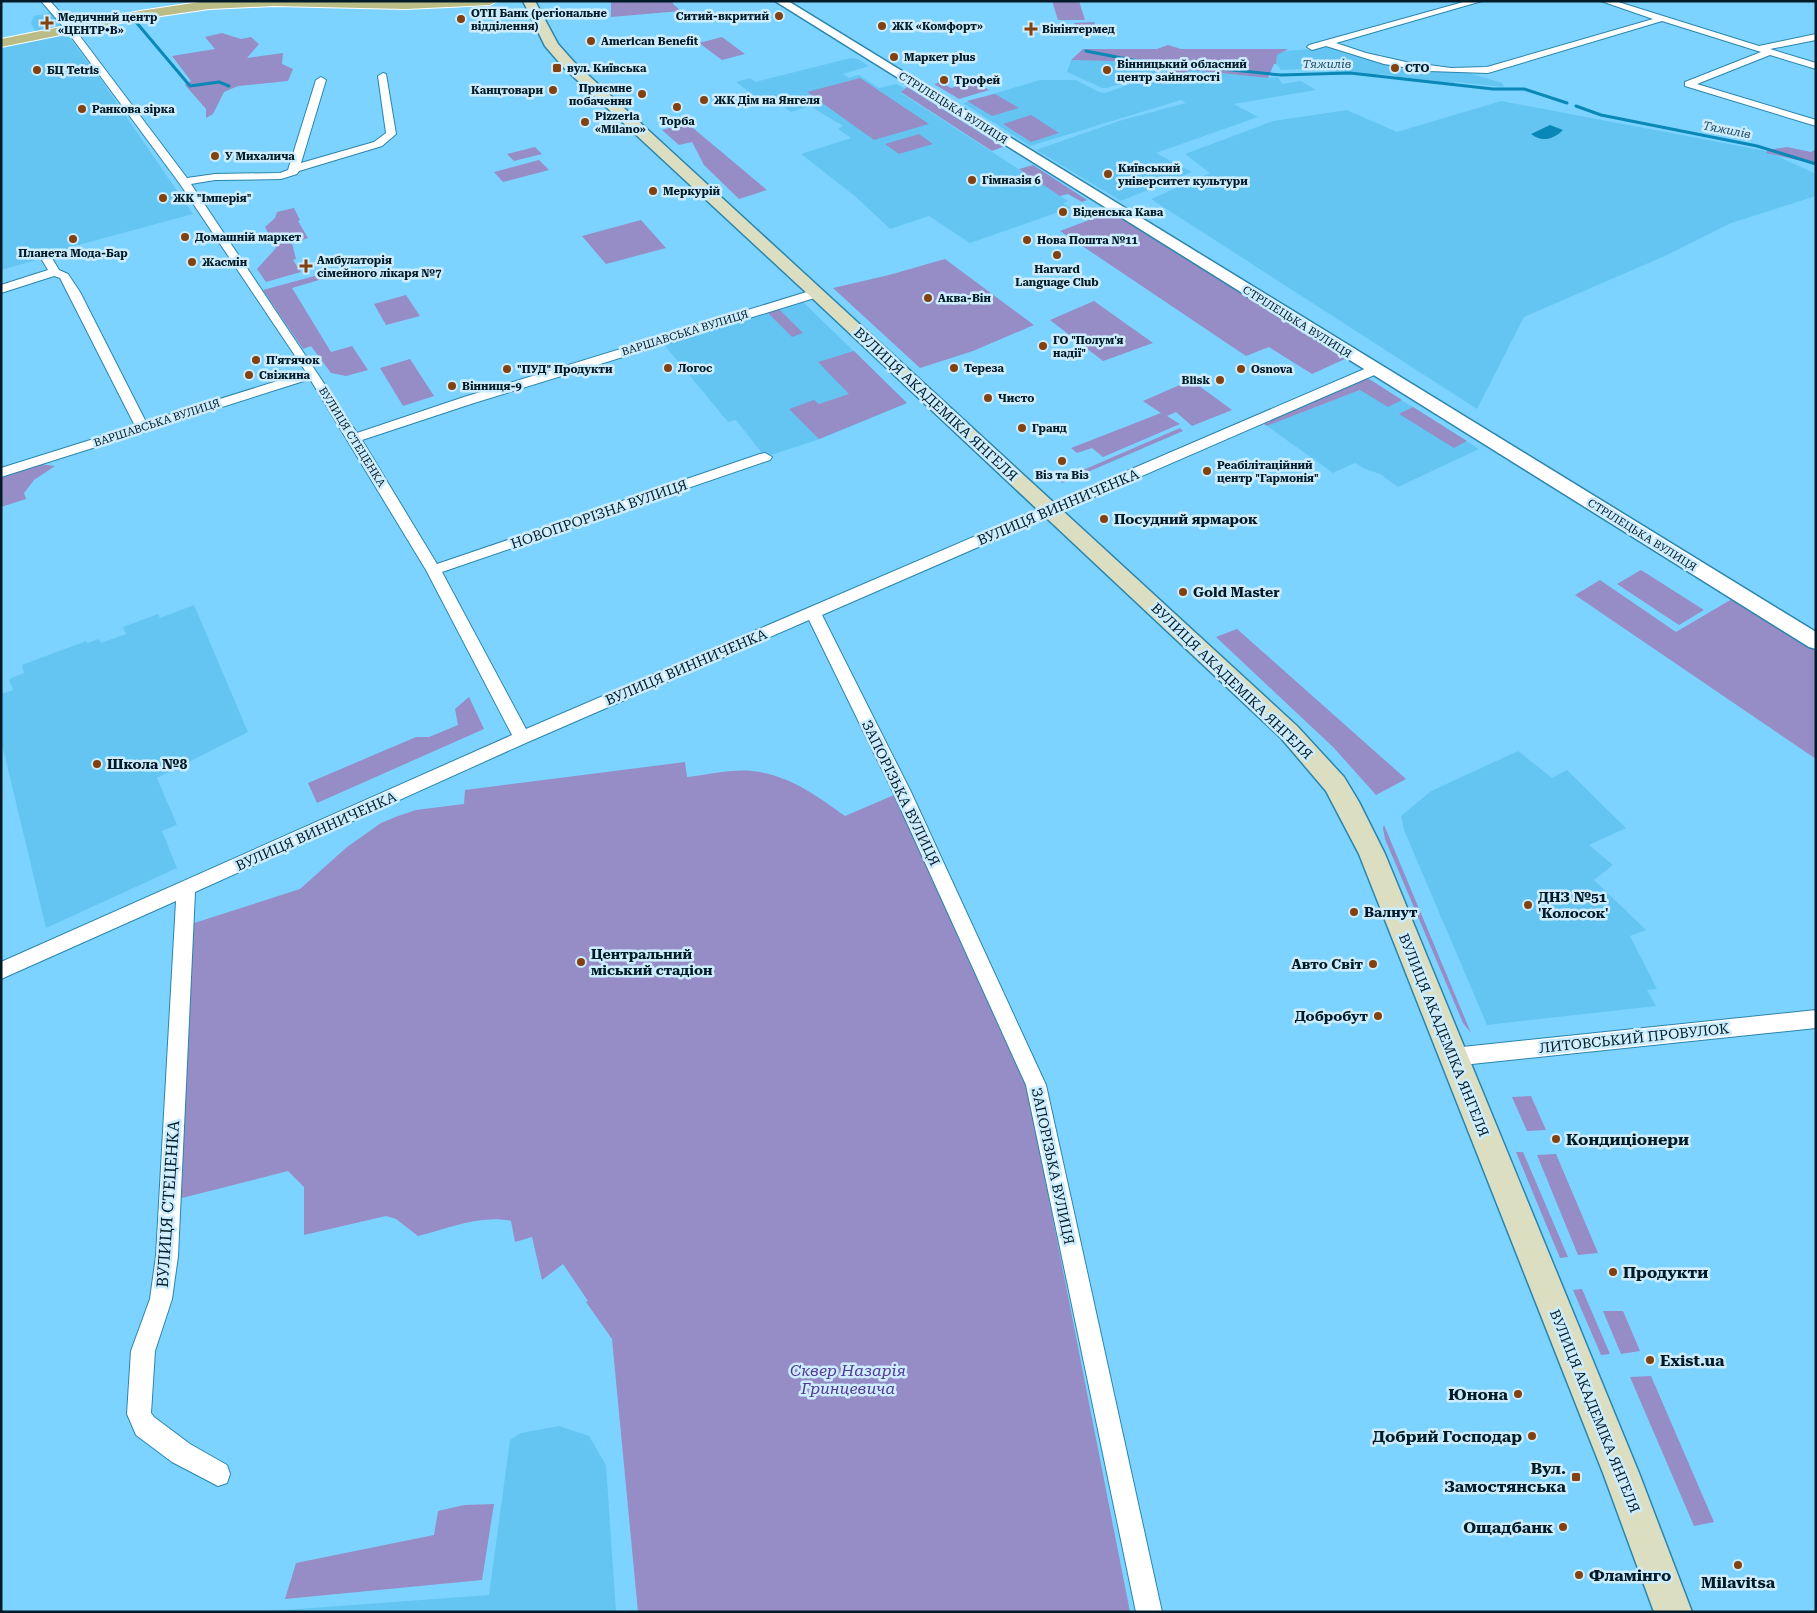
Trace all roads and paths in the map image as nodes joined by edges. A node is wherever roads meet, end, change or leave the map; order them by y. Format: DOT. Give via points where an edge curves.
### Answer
graph roads {
  1 [pos="45,1"];
  2 [pos="490,1"];
  3 [pos="528,1"];
  4 [pos="780,1"];
  5 [pos="1478,1"];
  6 [pos="1605,1"];
  7 [pos="246,2"];
  8 [pos="1661,19"];
  9 [pos="70,29"];
  10 [pos="1816,37"];
  11 [pos="1,43"];
  12 [pos="1327,43"];
  13 [pos="1312,47"];
  14 [pos="1758,48"];
  15 [pos="1770,52"];
  16 [pos="1816,66"];
  17 [pos="383,76"];
  18 [pos="321,80"];
  19 [pos="1816,123"];
  20 [pos="294,169"];
  21 [pos="184,182"];
  22 [pos="48,260"];
  23 [pos="55,272"];
  24 [pos="1,289"];
  25 [pos="817,293"];
  26 [pos="1374,370"];
  27 [pos="313,374"];
  28 [pos="142,427"];
  29 [pos="354,438"];
  30 [pos="765,457"];
  31 [pos="1,473"];
  32 [pos="1050,511"];
  33 [pos="433,570"];
  34 [pos="813,613"];
  35 [pos="1816,642"];
  36 [pos="522,738"];
  37 [pos="186,890"];
  38 [pos="1,971"];
  39 [pos="1816,1019"];
  40 [pos="1453,1058"];
  41 [pos="218,1474"];
  42 [pos="1149,1612"];
  43 [pos="1673,1612"];
  1 -- 9 [label="street, ВУЛИЦЯ СТЕЦЕНКА"];
  2 -- 7 [label="main road" via="406,5"];
  3 -- 25 [label="main road, ВУЛИЦЯ АКАДЕМІКА ЯНГЕЛЯ" via="552,46 569,65"];
  4 -- 26 [label="street, СТРІЛЕЦЬКА ВУЛИЦЯ"];
  5 -- 12 [label="street"];
  6 -- 8 [label="street"];
  7 -- 9 [label="main road" via="175,9"];
  8 -- 12 [label="street" via="1488,70 1469,72 1381,60"];
  8 -- 14 [label="street"];
  9 -- 11 [label="main road"];
  9 -- 21 [label="street, ВУЛИЦЯ СТЕЦЕНКА"];
  10 -- 14 [label="street"];
  12 -- 13 [label="street"];
  14 -- 15 [label="street"];
  15 -- 16 [label="street"];
  15 -- 19 [label="street" via="1688,84"];
  17 -- 20 [label="street" via="391,134 378,144"];
  18 -- 20 [label="street"];
  20 -- 21 [label="street" via="281,176 215,177"];
  21 -- 27 [label="street, ВУЛИЦЯ СТЕЦЕНКА"];
  22 -- 23 [label="street"];
  23 -- 24 [label="street"];
  23 -- 28 [label="street" via="64,276 74,292"];
  25 -- 29 [label="street, ВАРШАВСЬКА ВУЛИЦЯ"];
  25 -- 32 [label="main road, ВУЛИЦЯ АКАДЕМІКА ЯНГЕЛЯ"];
  26 -- 32 [label="street, ВУЛИЦЯ ВИННИЧЕНКА"];
  26 -- 35 [label="street, СТРІЛЕЦЬКА ВУЛИЦЯ"];
  27 -- 28 [label="street, ВАРШАВСЬКА ВУЛИЦЯ"];
  27 -- 29 [label="street, ВУЛИЦЯ СТЕЦЕНКА"];
  28 -- 31 [label="street, ВАРШАВСЬКА ВУЛИЦЯ"];
  29 -- 33 [label="street, ВУЛИЦЯ СТЕЦЕНКА"];
  30 -- 33 [label="street, НОВОПРОРІЗНА ВУЛИЦЯ"];
  32 -- 34 [label="street, ВУЛИЦЯ ВИННИЧЕНКА"];
  32 -- 40 [label="main road, ВУЛИЦЯ АКАДЕМІКА ЯНГЕЛЯ" via="1289,732 1335,784 1372,854"];
  33 -- 36 [label="street, ВУЛИЦЯ СТЕЦЕНКА"];
  34 -- 36 [label="street, ВУЛИЦЯ ВИННИЧЕНКА"];
  34 -- 42 [label="street, ЗАПОРІЗЬКА ВУЛИЦЯ" via="902,792 1036,1085"];
  36 -- 37 [label="street, ВУЛИЦЯ ВИННИЧЕНКА"];
  37 -- 38 [label="street, ВУЛИЦЯ ВИННИЧЕНКА"];
  37 -- 41 [label="street, ВУЛИЦЯ СТЕЦЕНКА" via="167,1256 161,1299 144,1351 139,1414 145,1426 181,1453"];
  39 -- 40 [label="street, ЛИТОВСЬКИЙ ПРОВУЛОК"];
  40 -- 43 [label="main road, ВУЛИЦЯ АКАДЕМІКА ЯНГЕЛЯ" via="1628,1490"];
}
